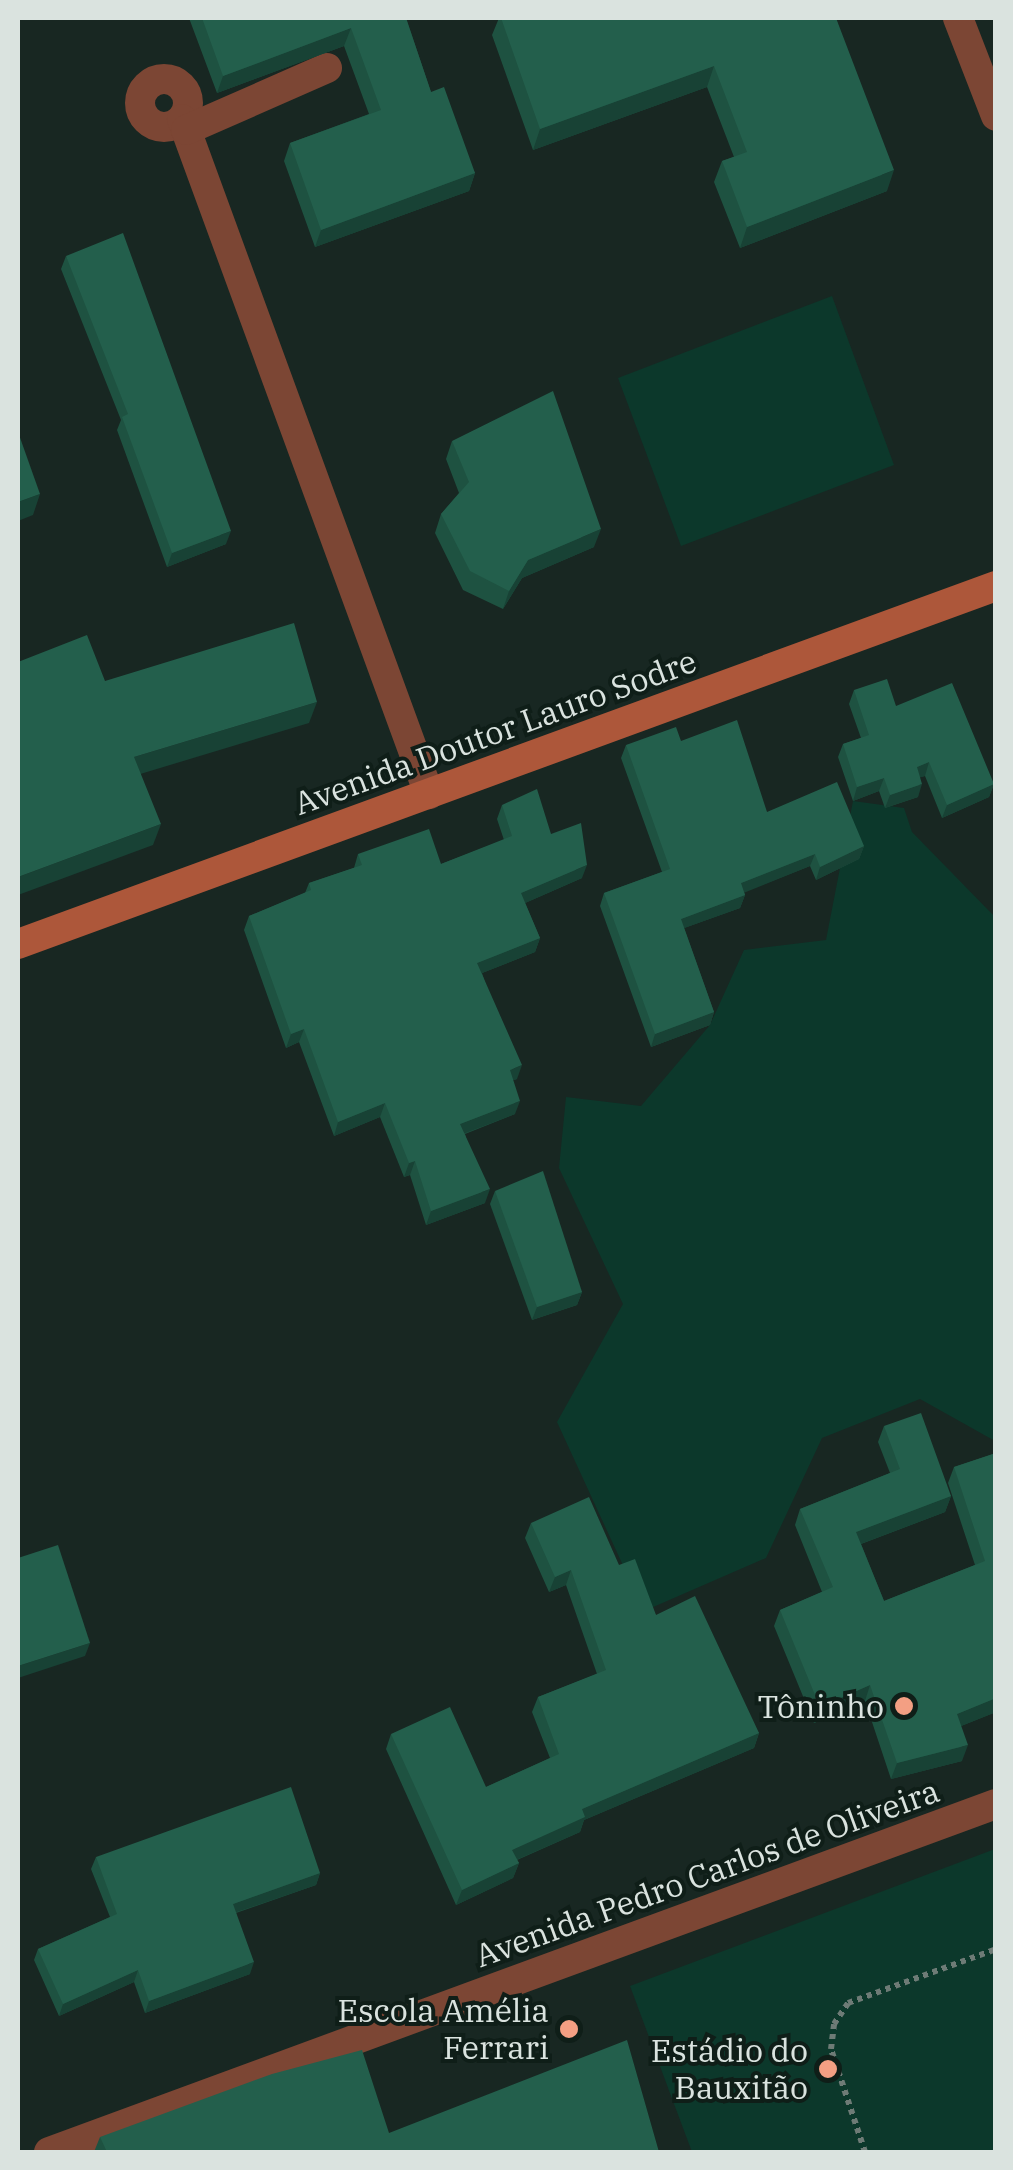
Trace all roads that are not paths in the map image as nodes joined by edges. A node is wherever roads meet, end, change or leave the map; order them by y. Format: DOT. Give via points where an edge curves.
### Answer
graph roads {
  1 [pos="958,18"];
  2 [pos="328,68"];
  3 [pos="996,116"];
  4 [pos="996,586"];
  5 [pos="429,794"];
  6 [pos="18,944"];
  7 [pos="996,1804"];
  8 [pos="48,2152"];
  1 -- 3 [label="street"];
  2 -- 5 [label="street" via="184,124"];
  4 -- 5 [label="street, Avenida Doutor Lauro Sodre"];
  5 -- 6 [label="street, Avenida Doutor Lauro Sodre"];
  7 -- 8 [label="street, Avenida Pedro Carlos de Oliveira"];
}
